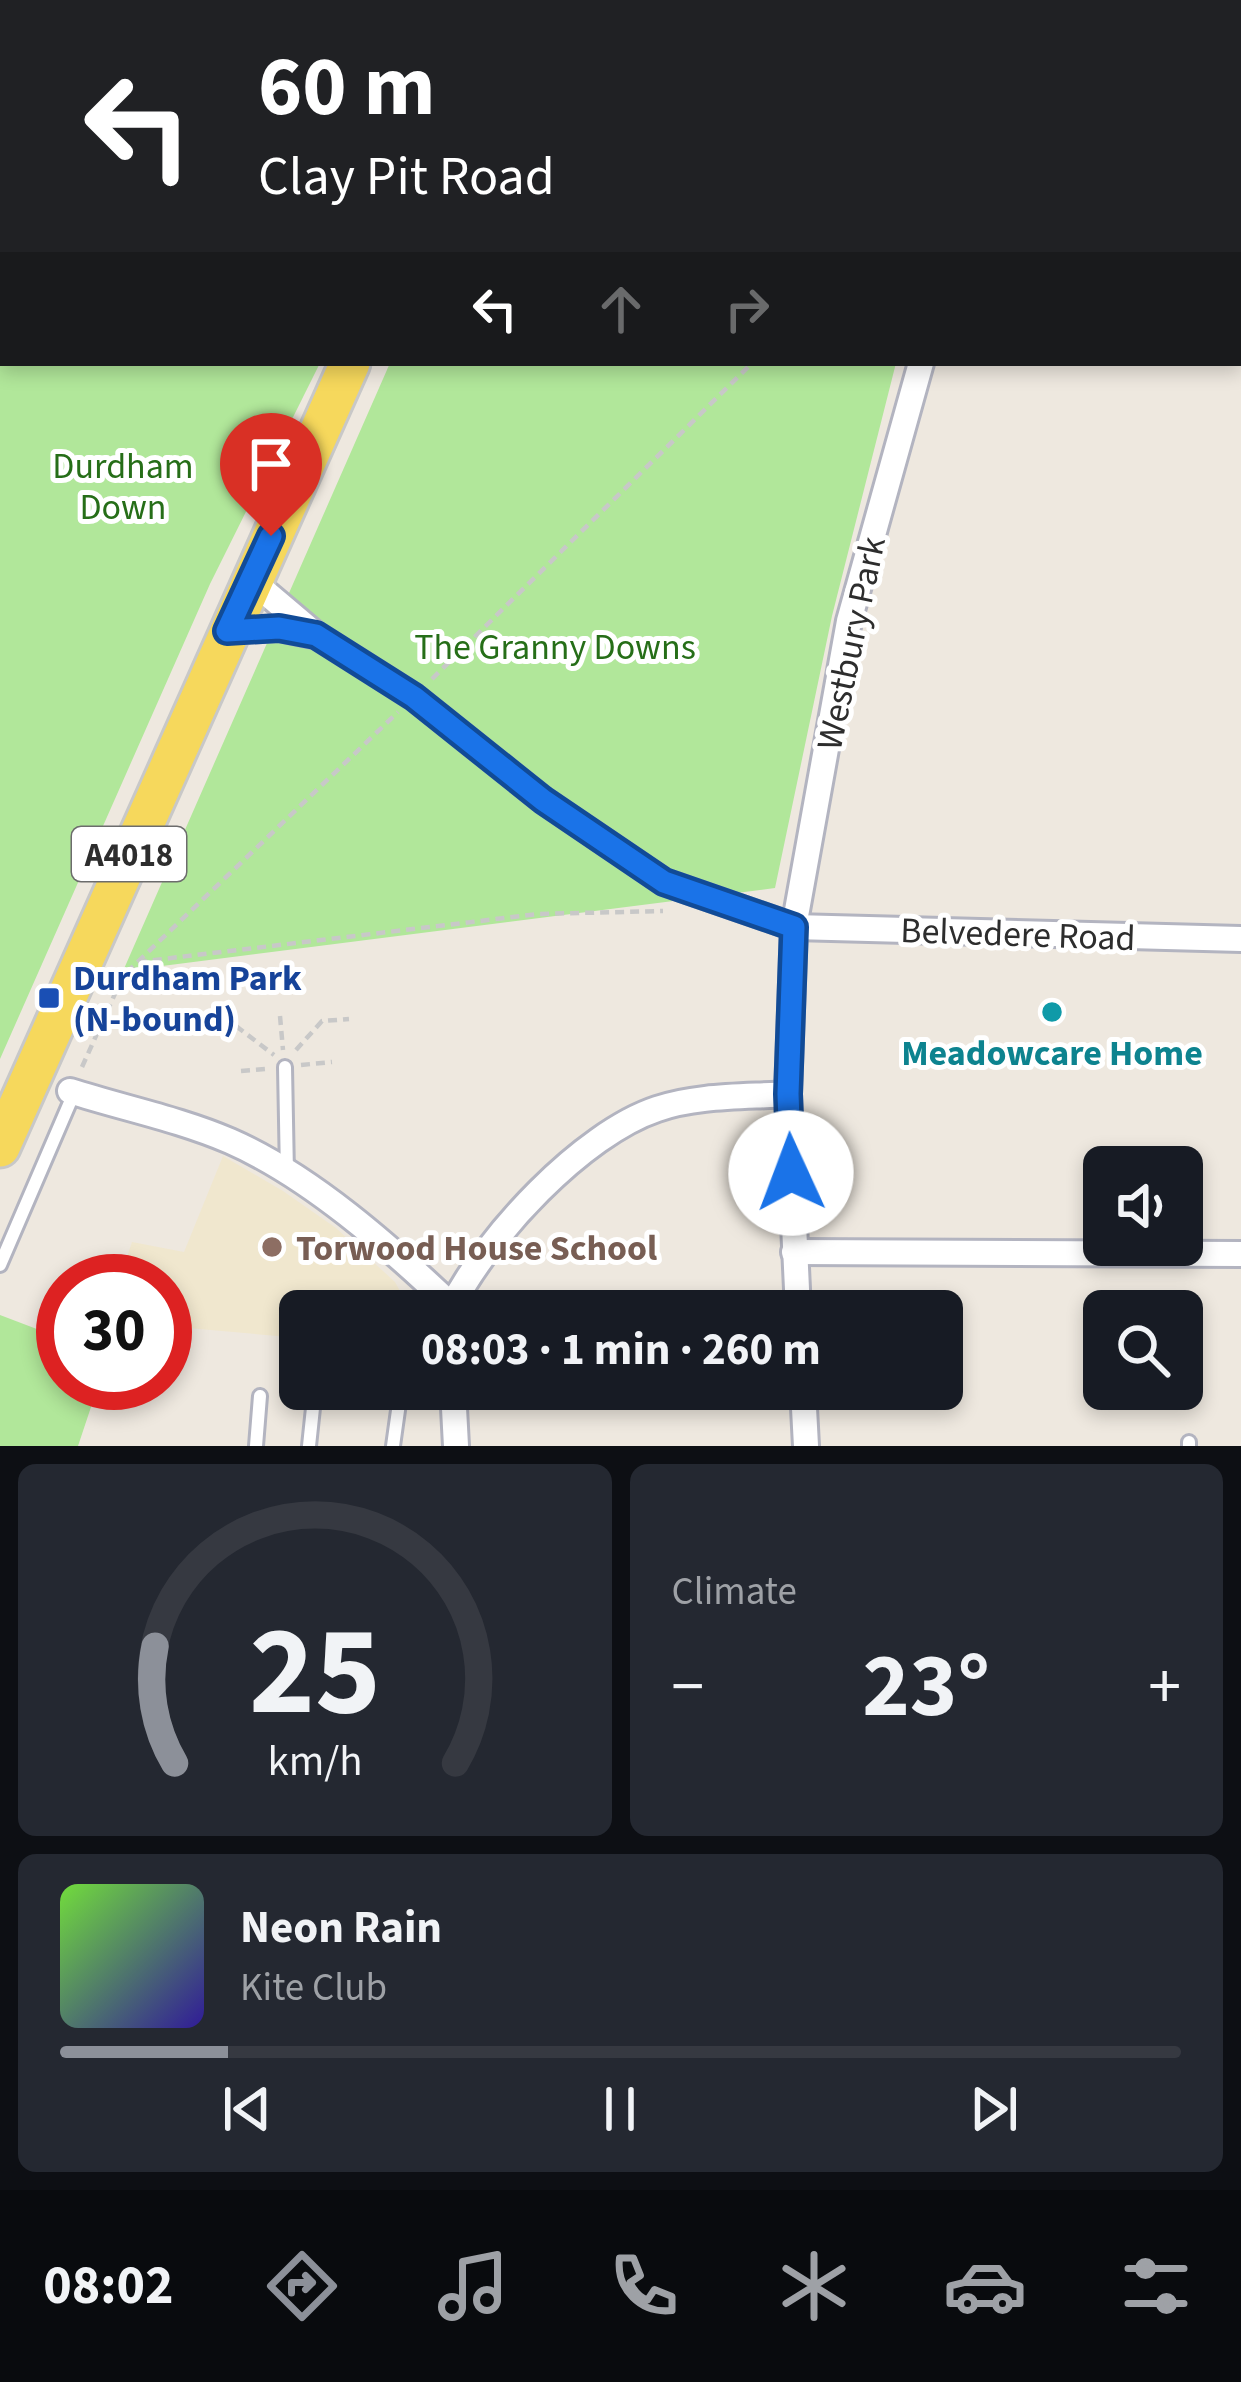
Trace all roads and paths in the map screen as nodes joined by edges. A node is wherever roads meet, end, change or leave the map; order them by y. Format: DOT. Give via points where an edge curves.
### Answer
graph roads {
  1 [pos="349,366"];
  2 [pos="920,366"];
  3 [pos="251,580"];
  4 [pos="227,631"];
  5 [pos="316,635"];
  6 [pos="667,910"];
  7 [pos="794,927"];
  8 [pos="1241,939"];
  9 [pos="138,962"];
  10 [pos="280,1016"];
  11 [pos="349,1019"];
  12 [pos="236,1026"];
  13 [pos="284,1065"];
  14 [pos="72,1092"];
  15 [pos="788,1094"];
  16 [pos="0,1147"];
  17 [pos="287,1174"];
  18 [pos="794,1252"];
  19 [pos="1241,1254"];
  20 [pos="0,1264"];
  21 [pos="433,1290"];
  22 [pos="461,1290"];
  23 [pos="797,1290"];
  24 [pos="260,1396"];
  25 [pos="313,1410"];
  26 [pos="398,1410"];
  27 [pos="453,1410"];
  28 [pos="803,1410"];
  29 [pos="256,1446"];
  30 [pos="309,1446"];
  31 [pos="393,1446"];
  32 [pos="456,1446"];
  33 [pos="806,1446"];
  1 -- 3 [label="main road, A4018"];
  2 -- 7 [label="street, Westbury Park" via="849,621"];
  3 -- 4 [label="main road, A4018"];
  3 -- 5 [label="street, Belvedere Road"];
  4 -- 5 [label="street"];
  4 -- 16 [label="main road, A4018"];
  5 -- 7 [label="street, Belvedere Road" via="414,697 543,800 664,882"];
  6 -- 9 [label="path" via="538,914"];
  7 -- 8 [label="street, Belvedere Road"];
  7 -- 15 [label="street, Westbury Park"];
  10 -- 13 [label="path"];
  11 -- 13 [label="path" via="322,1021"];
  12 -- 13 [label="path"];
  13 -- 17 [label="lane"];
  14 -- 17 [label="street" via="232,1142"];
  14 -- 20 [label="lane"];
  15 -- 18 [label="street, Westbury Park"];
  15 -- 22 [label="street" via="658,1108 597,1138 502,1230"];
  17 -- 21 [label="street"];
  18 -- 19 [label="street"];
  18 -- 23 [label="street, Westbury Park"];
  24 -- 29 [label="lane"];
  25 -- 30 [label="lane"];
  26 -- 31 [label="lane"];
  27 -- 32 [label="street"];
  28 -- 33 [label="street"];
}
